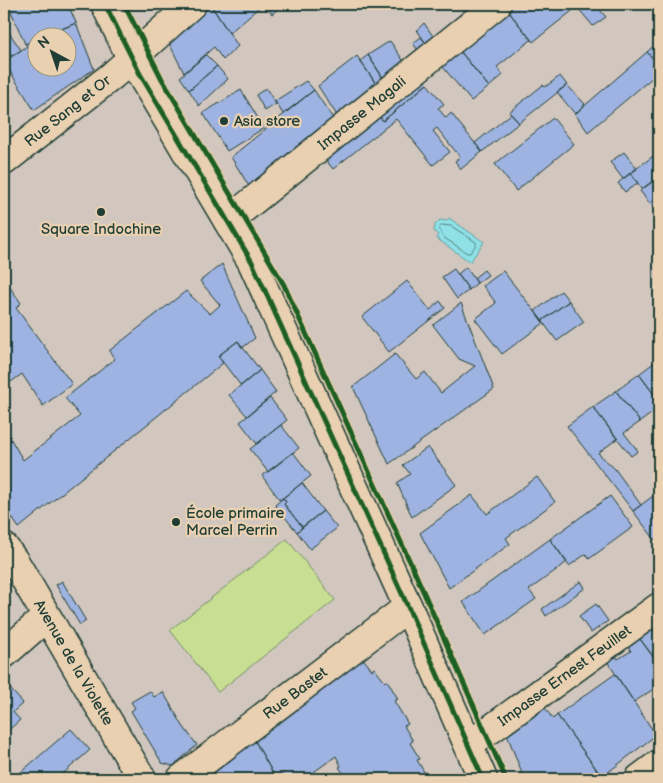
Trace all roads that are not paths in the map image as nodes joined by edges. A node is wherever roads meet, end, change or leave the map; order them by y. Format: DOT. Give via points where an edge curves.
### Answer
graph roads {
  1 [pos="105,4"];
  2 [pos="192,4"];
  3 [pos="497,4"];
  4 [pos="131,58"];
  5 [pos="4,161"];
  6 [pos="228,221"];
  7 [pos="4,546"];
  8 [pos="659,606"];
  9 [pos="408,607"];
  10 [pos="46,617"];
  11 [pos="4,654"];
  12 [pos="469,745"];
  13 [pos="659,764"];
  14 [pos="135,776"];
  15 [pos="181,779"];
  16 [pos="483,779"];
  17 [pos="639,779"];
  1 -- 4 [label="street"];
  2 -- 4 [label="street, Rue Sang et Or"];
  3 -- 6 [label="street, Impasse Magali"];
  4 -- 5 [label="street, Rue Sang et Or"];
  4 -- 6 [label="street"];
  6 -- 9 [label="street" via="252,262"];
  7 -- 10 [label="street, Avenue de la Violette"];
  8 -- 12 [label="street, Impasse Ernest Feuillet"];
  9 -- 12 [label="street"];
  9 -- 15 [label="street, Rue Bastet"];
  10 -- 11 [label="street"];
  10 -- 14 [label="street, Avenue de la Violette"];
  12 -- 16 [label="street"];
  13 -- 17 [label="street"];
}
